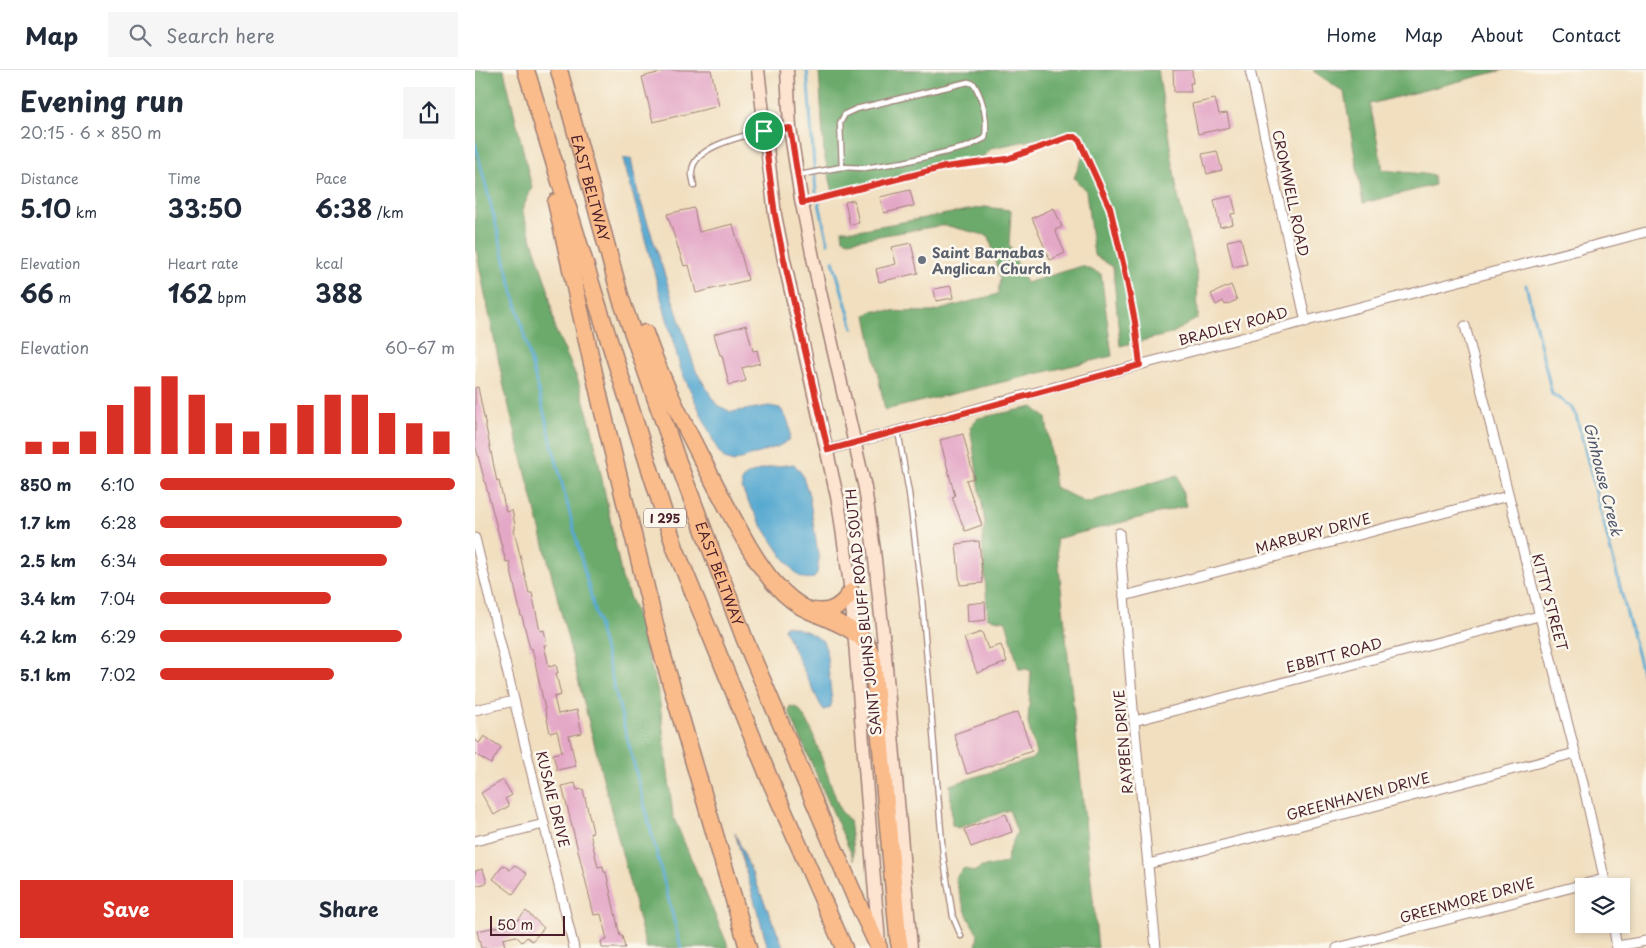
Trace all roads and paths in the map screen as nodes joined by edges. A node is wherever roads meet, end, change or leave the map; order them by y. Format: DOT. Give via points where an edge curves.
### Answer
graph roads {
  1 [pos="559,70"];
  2 [pos="758,70"];
  3 [pos="787,70"];
  4 [pos="1250,70"];
  5 [pos="527,71"];
  6 [pos="790,128"];
  7 [pos="764,131"];
  8 [pos="578,139"];
  9 [pos="842,167"];
  10 [pos="797,175"];
  11 [pos="694,186"];
  12 [pos="802,203"];
  13 [pos="1646,232"];
  14 [pos="1306,322"];
  15 [pos="1465,326"];
  16 [pos="1140,365"];
  17 [pos="898,431"];
  18 [pos="855,443"];
  19 [pos="828,450"];
  20 [pos="1508,496"];
  21 [pos="1119,533"];
  22 [pos="475,538"];
  23 [pos="478,562"];
  24 [pos="851,592"];
  25 [pos="1124,596"];
  26 [pos="808,610"];
  27 [pos="1539,616"];
  28 [pos="853,633"];
  29 [pos="514,701"];
  30 [pos="475,710"];
  31 [pos="1135,720"];
  32 [pos="1575,753"];
  33 [pos="544,824"];
  34 [pos="475,841"];
  35 [pos="1148,864"];
  36 [pos="1604,878"];
  37 [pos="1575,890"];
  38 [pos="1615,933"];
  39 [pos="961,936"];
  40 [pos="1646,941"];
  41 [pos="1617,947"];
  42 [pos="574,948"];
  43 [pos="748,948"];
  44 [pos="844,948"];
  45 [pos="880,948"];
  46 [pos="900,948"];
  47 [pos="911,948"];
  48 [pos="1156,948"];
  49 [pos="1337,948"];
  1 -- 8 [label="highway, EAST BELTWAY / I 295"];
  2 -- 7 [label="main road, SAINT JOHNS BLUFF ROAD SOUTH"];
  3 -- 6 [label="main road, SAINT JOHNS BLUFF ROAD SOUTH"];
  4 -- 14 [label="street, CROMWELL ROAD"];
  5 -- 43 [label="highway" via="601,404 663,653"];
  5 -- 44 [label="highway, EAST BELTWAY / I 295" via="675,548 770,780"];
  6 -- 7 [label="street"];
  6 -- 10 [label="main road, SAINT JOHNS BLUFF ROAD SOUTH"];
  7 -- 11 [label="lane" via="728,140 698,157 691,170"];
  7 -- 19 [label="main road, SAINT JOHNS BLUFF ROAD SOUTH" via="784,260"];
  8 -- 26 [label="highway" via="651,352 696,447 764,571 791,600"];
  8 -- 45 [label="highway, EAST BELTWAY / I 295" via="621,299 675,454 745,640"];
  9 -- 9 [label="lane" via="864,168 904,162 967,147 985,138 985,114 974,84 968,82 856,108 845,114 840,124"];
  9 -- 10 [label="lane"];
  10 -- 12 [label="main road, SAINT JOHNS BLUFF ROAD SOUTH"];
  12 -- 16 [label="lane" via="945,167 1007,159 1075,137 1110,208 1135,322"];
  12 -- 18 [label="main road, SAINT JOHNS BLUFF ROAD SOUTH"];
  13 -- 14 [label="street, BRADLEY ROAD"];
  14 -- 16 [label="street, BRADLEY ROAD"];
  15 -- 20 [label="street, KITTY STREET"];
  16 -- 17 [label="street, BRADLEY ROAD"];
  17 -- 18 [label="street, BRADLEY ROAD"];
  17 -- 39 [label="lane" via="922,599 943,855 953,917"];
  18 -- 19 [label="street, BRADLEY ROAD"];
  18 -- 47 [label="main road, SAINT JOHNS BLUFF ROAD SOUTH" via="865,488 883,635"];
  19 -- 24 [label="main road, SAINT JOHNS BLUFF ROAD SOUTH" via="839,501"];
  20 -- 25 [label="street, MARBURY DRIVE"];
  20 -- 27 [label="street, KITTY STREET"];
  21 -- 25 [label="street, RAYBEN DRIVE"];
  22 -- 23 [label="street, KUSAIE DRIVE"];
  23 -- 29 [label="street, KUSAIE DRIVE"];
  24 -- 26 [label="highway" via="841,605 831,611"];
  24 -- 28 [label="main road, SAINT JOHNS BLUFF ROAD SOUTH"];
  25 -- 31 [label="street, RAYBEN DRIVE"];
  26 -- 28 [label="highway"];
  27 -- 31 [label="street, EBBITT ROAD"];
  27 -- 32 [label="street, KITTY STREET"];
  28 -- 45 [label="main road, SAINT JOHNS BLUFF ROAD SOUTH"];
  28 -- 46 [label="highway" via="867,644 873,660"];
  29 -- 30 [label="street"];
  29 -- 33 [label="street, KUSAIE DRIVE"];
  31 -- 35 [label="street, RAYBEN DRIVE"];
  32 -- 35 [label="street, GREENHAVEN DRIVE"];
  32 -- 36 [label="street, KITTY STREET"];
  33 -- 34 [label="street"];
  33 -- 42 [label="street, KUSAIE DRIVE"];
  35 -- 48 [label="street, RAYBEN DRIVE"];
  37 -- 49 [label="street, GREENMORE DRIVE"];
  38 -- 41 [label="street"];
  40 -- 41 [label="street"];
}
